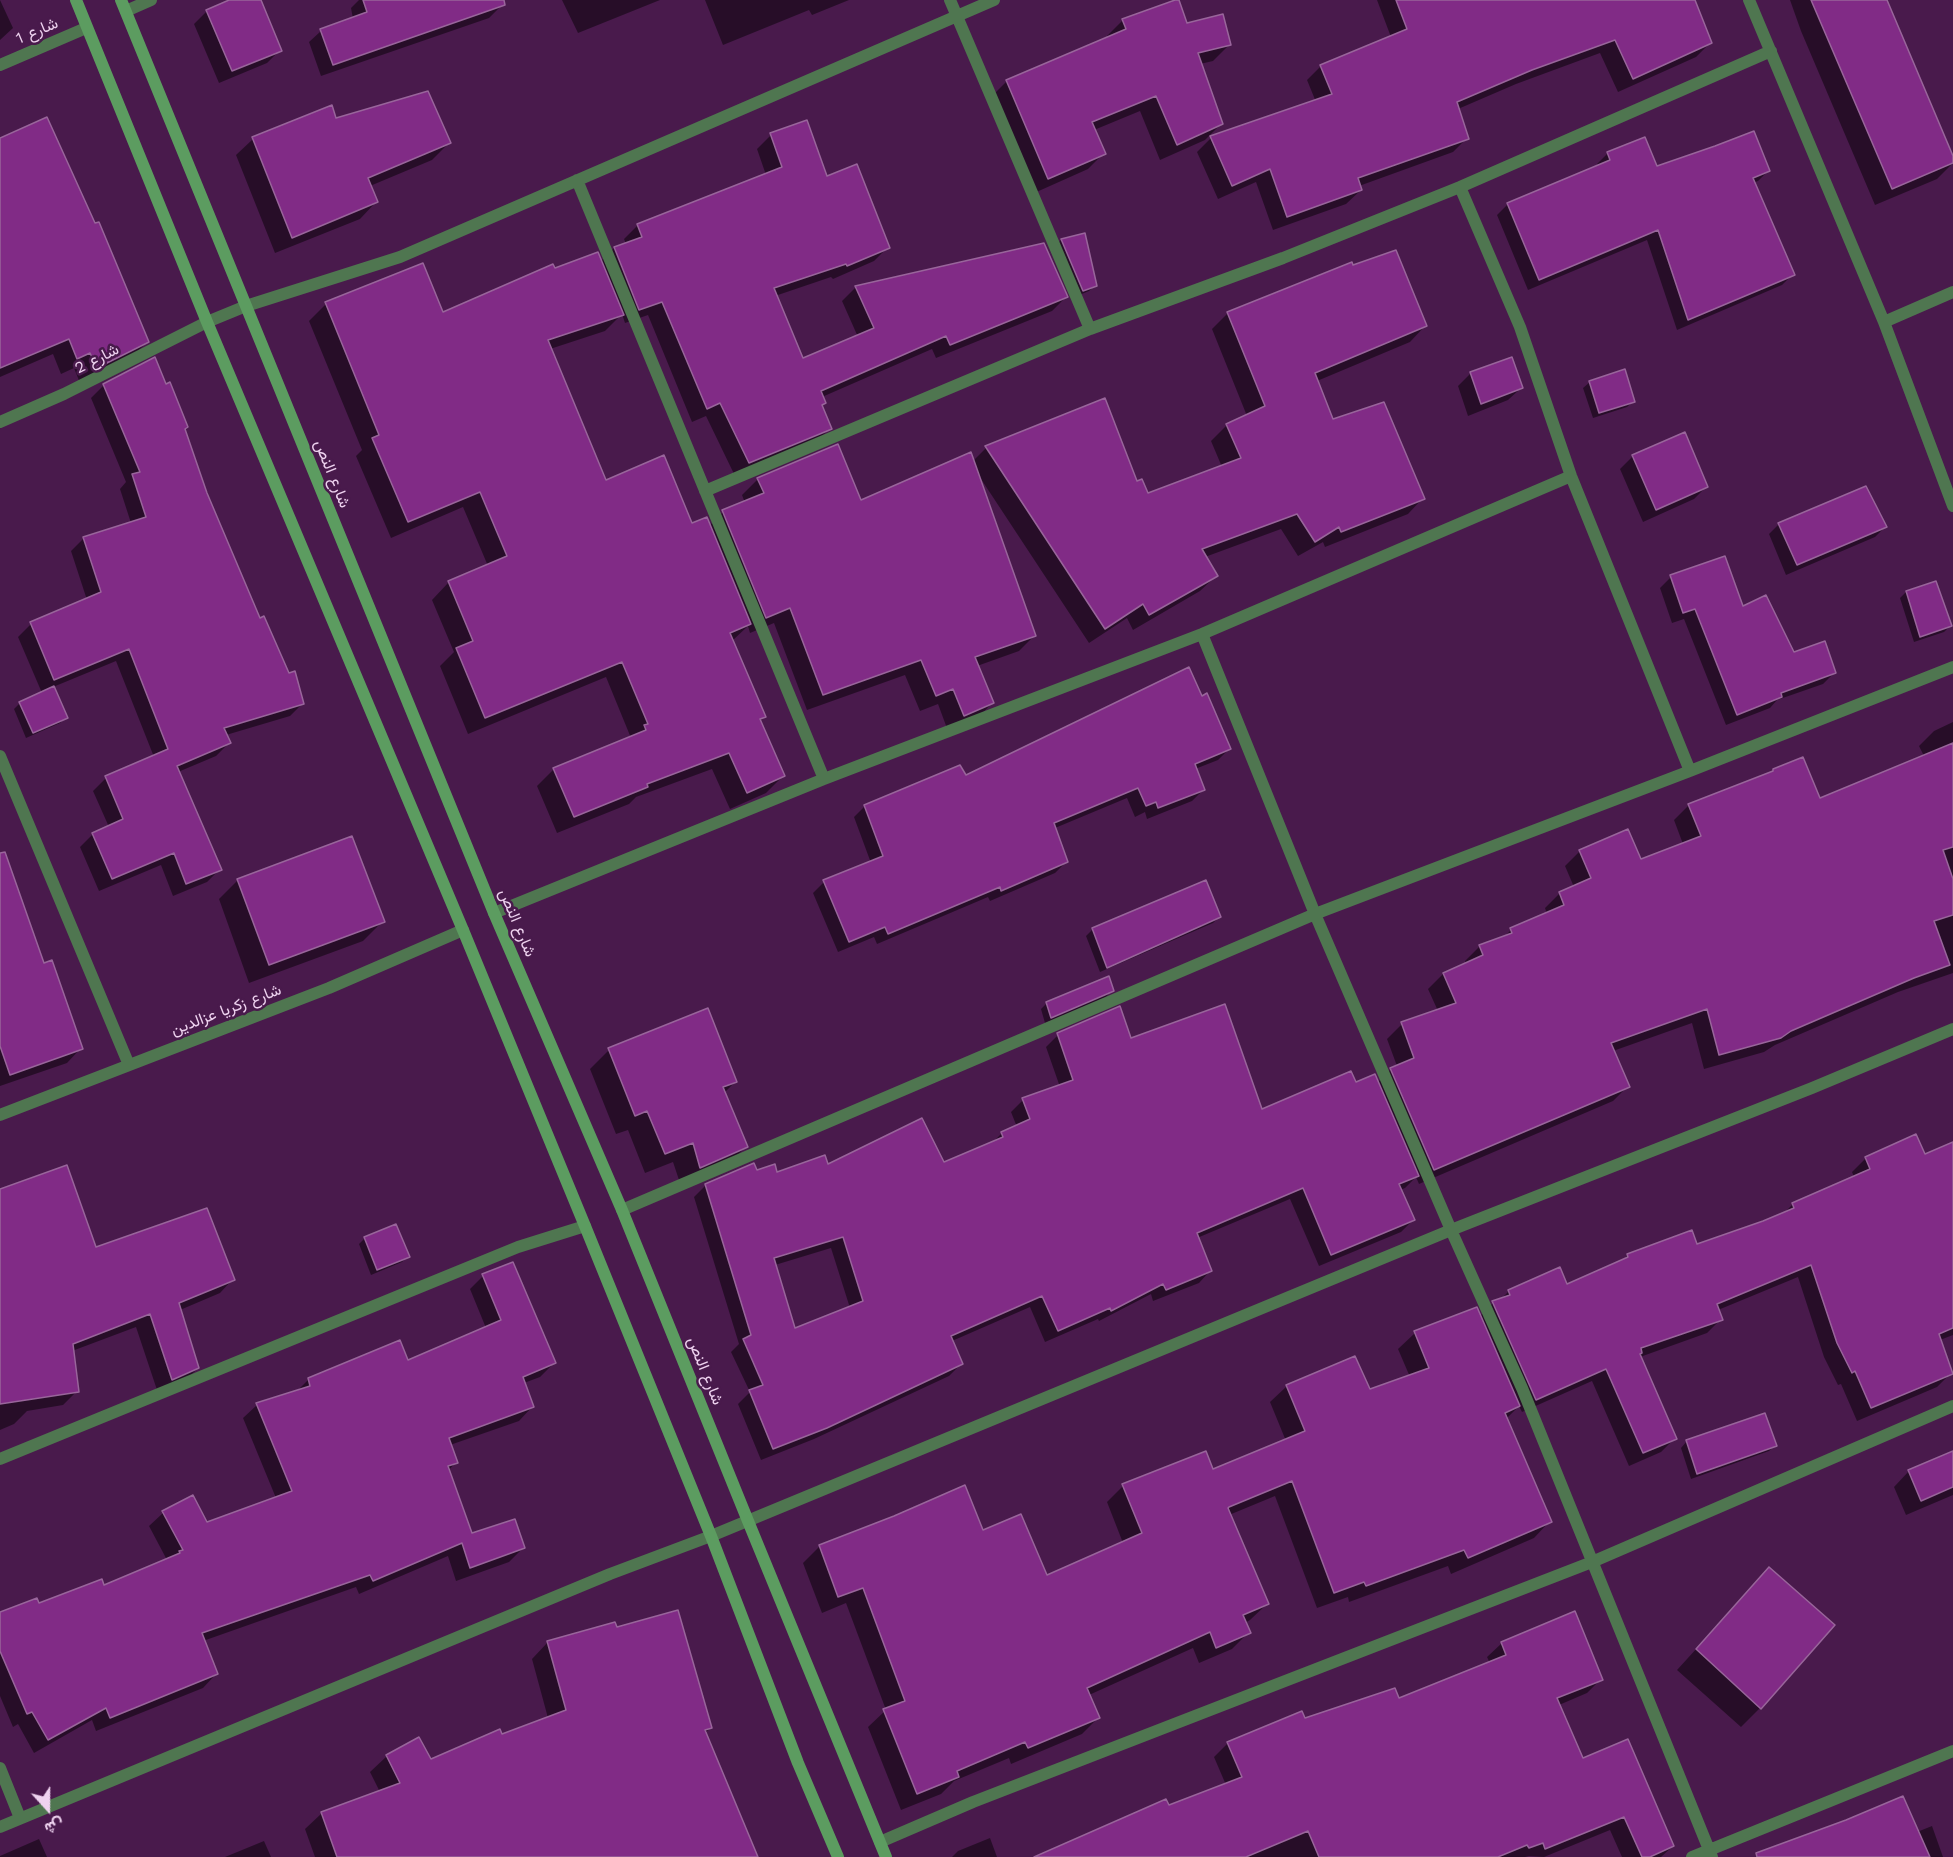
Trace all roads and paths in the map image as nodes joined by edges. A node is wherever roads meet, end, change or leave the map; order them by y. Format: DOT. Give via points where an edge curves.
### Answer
graph roads {
  1 [pos="76,0"];
  2 [pos="151,0"];
  3 [pos="950,0"];
  4 [pos="994,0"];
  5 [pos="1749,0"];
  6 [pos="124,5"];
  7 [pos="957,16"];
  8 [pos="86,28"];
  9 [pos="1771,51"];
  10 [pos="0,65"];
  11 [pos="577,180"];
  12 [pos="1460,187"];
  13 [pos="1953,292"];
  14 [pos="246,306"];
  15 [pos="207,322"];
  16 [pos="1884,322"];
  17 [pos="1090,329"];
  18 [pos="0,422"];
  19 [pos="1571,476"];
  20 [pos="705,491"];
  21 [pos="1953,506"];
  22 [pos="1202,634"];
  23 [pos="1953,667"];
  24 [pos="0,756"];
  25 [pos="1690,771"];
  26 [pos="824,779"];
  27 [pos="5,782"];
  28 [pos="494,913"];
  29 [pos="1315,914"];
  30 [pos="463,930"];
  31 [pos="1953,1029"];
  32 [pos="129,1065"];
  33 [pos="0,1115"];
  34 [pos="622,1210"];
  35 [pos="585,1226"];
  36 [pos="1451,1230"];
  37 [pos="1953,1406"];
  38 [pos="0,1459"];
  39 [pos="747,1521"];
  40 [pos="711,1536"];
  41 [pos="1592,1562"];
  42 [pos="1953,1751"];
  43 [pos="0,1768"];
  44 [pos="20,1818"];
  45 [pos="0,1827"];
  46 [pos="880,1842"];
  47 [pos="1710,1853"];
  48 [pos="838,1857"];
  49 [pos="886,1857"];
  50 [pos="1692,1857"];
  1 -- 8 [label="main road"];
  2 -- 6 [label="street"];
  3 -- 7 [label="street"];
  4 -- 7 [label="street, شارع 2"];
  5 -- 9 [label="street"];
  6 -- 14 [label="main road, شارع النص"];
  7 -- 11 [label="street, شارع 2"];
  7 -- 17 [label="street"];
  8 -- 10 [label="street, شارع 1"];
  8 -- 15 [label="main road"];
  9 -- 12 [label="street"];
  9 -- 16 [label="street"];
  11 -- 14 [label="street, شارع 2" via="400,257"];
  11 -- 20 [label="street"];
  12 -- 17 [label="street"];
  12 -- 19 [label="street" via="1520,327"];
  13 -- 16 [label="street"];
  14 -- 15 [label="street, شارع 2"];
  14 -- 28 [label="main road, شارع النص"];
  15 -- 18 [label="street, شارع 2"];
  15 -- 30 [label="main road"];
  16 -- 21 [label="street"];
  17 -- 20 [label="street"];
  19 -- 22 [label="street"];
  19 -- 25 [label="street"];
  20 -- 26 [label="street"];
  22 -- 26 [label="street"];
  22 -- 29 [label="street"];
  23 -- 25 [label="street"];
  24 -- 27 [label="street"];
  25 -- 29 [label="street"];
  26 -- 28 [label="street"];
  27 -- 32 [label="street"];
  28 -- 34 [label="main road, شارع النص"];
  29 -- 34 [label="street"];
  29 -- 36 [label="street"];
  30 -- 32 [label="street, شارع زكريا عزالدين" via="329,988"];
  30 -- 35 [label="main road"];
  31 -- 36 [label="street"];
  32 -- 33 [label="street, شارع زكريا عزالدين"];
  34 -- 39 [label="main road, شارع النص"];
  35 -- 38 [label="street" via="518,1247"];
  35 -- 40 [label="main road"];
  36 -- 39 [label="street"];
  36 -- 41 [label="street" via="1522,1388"];
  37 -- 41 [label="street"];
  39 -- 40 [label="street"];
  39 -- 46 [label="main road, شارع النص"];
  40 -- 44 [label="street" via="598,1578"];
  40 -- 48 [label="main road"];
  41 -- 46 [label="street" via="973,1802"];
  41 -- 47 [label="street"];
  42 -- 47 [label="street"];
  43 -- 44 [label="street"];
  44 -- 45 [label="street"];
  46 -- 49 [label="main road, شارع النص"];
  47 -- 50 [label="street"];
}
